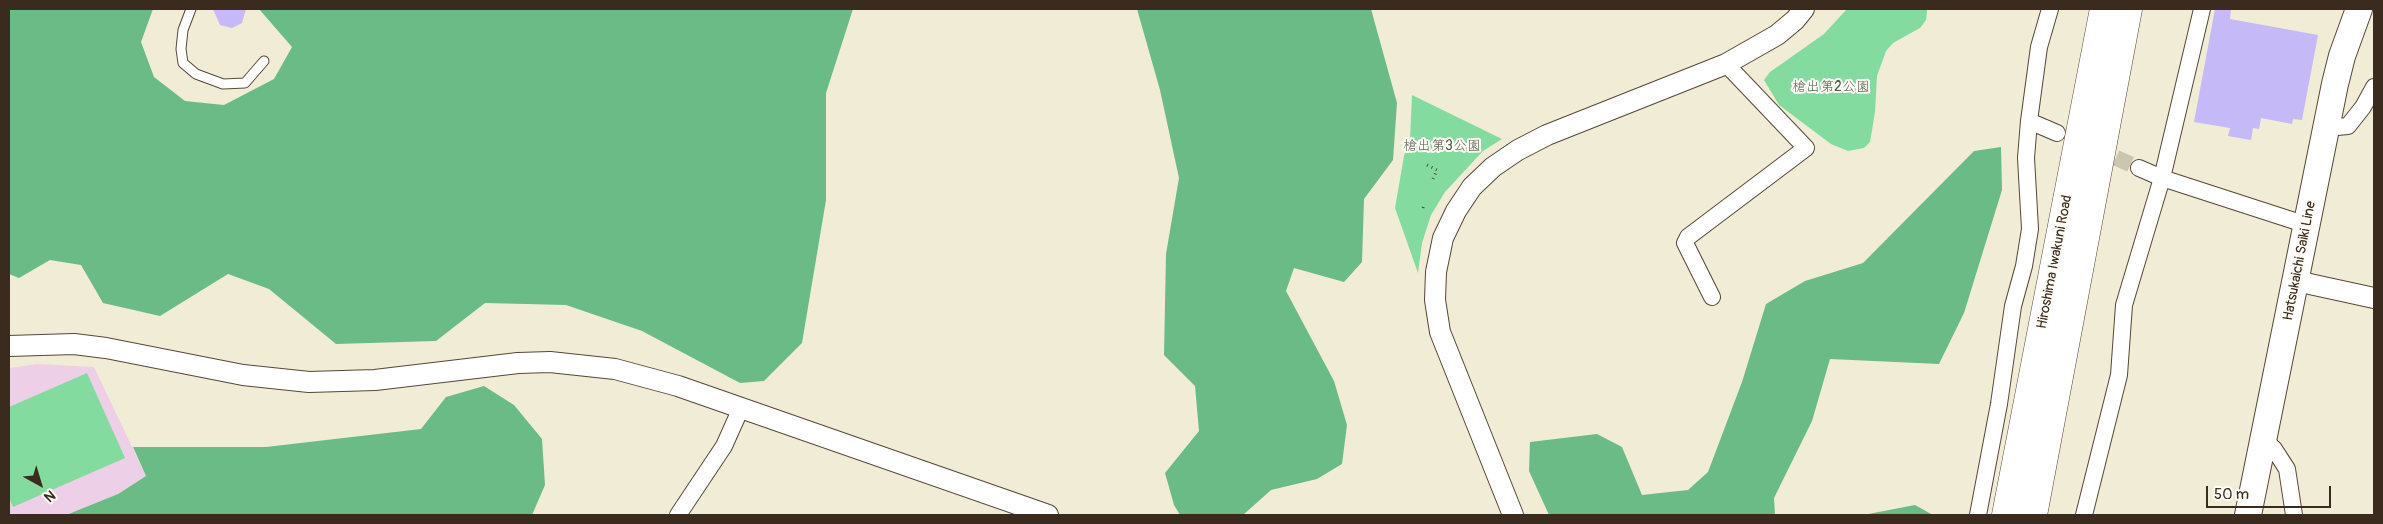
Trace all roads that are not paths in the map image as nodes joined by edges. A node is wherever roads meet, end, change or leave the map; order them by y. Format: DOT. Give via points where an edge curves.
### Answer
graph roads {
  1 [pos="191,9"];
  2 [pos="1804,9"];
  3 [pos="2050,9"];
  4 [pos="2104,9"];
  5 [pos="2128,9"];
  6 [pos="2202,9"];
  7 [pos="2359,9"];
  8 [pos="264,61"];
  9 [pos="1726,64"];
  10 [pos="2374,87"];
  11 [pos="2369,104"];
  12 [pos="2030,120"];
  13 [pos="2326,128"];
  14 [pos="2057,132"];
  15 [pos="2139,168"];
  16 [pos="2162,178"];
  17 [pos="2307,225"];
  18 [pos="2296,281"];
  19 [pos="1712,297"];
  20 [pos="2374,298"];
  21 [pos="9,346"];
  22 [pos="741,408"];
  23 [pos="2263,439"];
  24 [pos="678,515"];
  25 [pos="1048,515"];
  26 [pos="1513,515"];
  27 [pos="1978,515"];
  28 [pos="2006,515"];
  29 [pos="2033,515"];
  30 [pos="2084,515"];
  31 [pos="2248,515"];
  32 [pos="2294,515"];
  1 -- 8 [label="lane" via="183,30 181,49 183,63 196,74 224,84 245,84"];
  2 -- 9 [label="street" via="1777,35"];
  3 -- 12 [label="street" via="2039,47"];
  4 -- 28 [label="highway, Hiroshima Iwakuni Road"];
  5 -- 29 [label="highway, Hiroshima Iwakuni Road"];
  6 -- 16 [label="street"];
  7 -- 13 [label="main road, Hatsukaichi Saiki Line" via="2342,56"];
  9 -- 19 [label="street" via="1806,148 1688,237 1685,243"];
  9 -- 26 [label="street" via="1547,135 1518,150 1472,187 1443,238 1436,272 1435,300 1440,332"];
  10 -- 11 [label="street"];
  11 -- 13 [label="street" via="2348,126"];
  12 -- 14 [label="street"];
  12 -- 27 [label="street" via="2026,158 2030,229 2013,306 2000,404"];
  13 -- 17 [label="main road, Hatsukaichi Saiki Line"];
  15 -- 16 [label="street"];
  16 -- 17 [label="street"];
  16 -- 30 [label="street" via="2124,305 2119,375"];
  17 -- 18 [label="main road, Hatsukaichi Saiki Line"];
  18 -- 20 [label="street"];
  18 -- 23 [label="main road, Hatsukaichi Saiki Line"];
  21 -- 22 [label="street" via="74,344 243,375 309,382 375,380 518,363 583,364 647,376"];
  22 -- 24 [label="street" via="724,446"];
  22 -- 25 [label="street"];
  23 -- 31 [label="main road, Hatsukaichi Saiki Line"];
  23 -- 32 [label="street" via="2287,469"];
}
